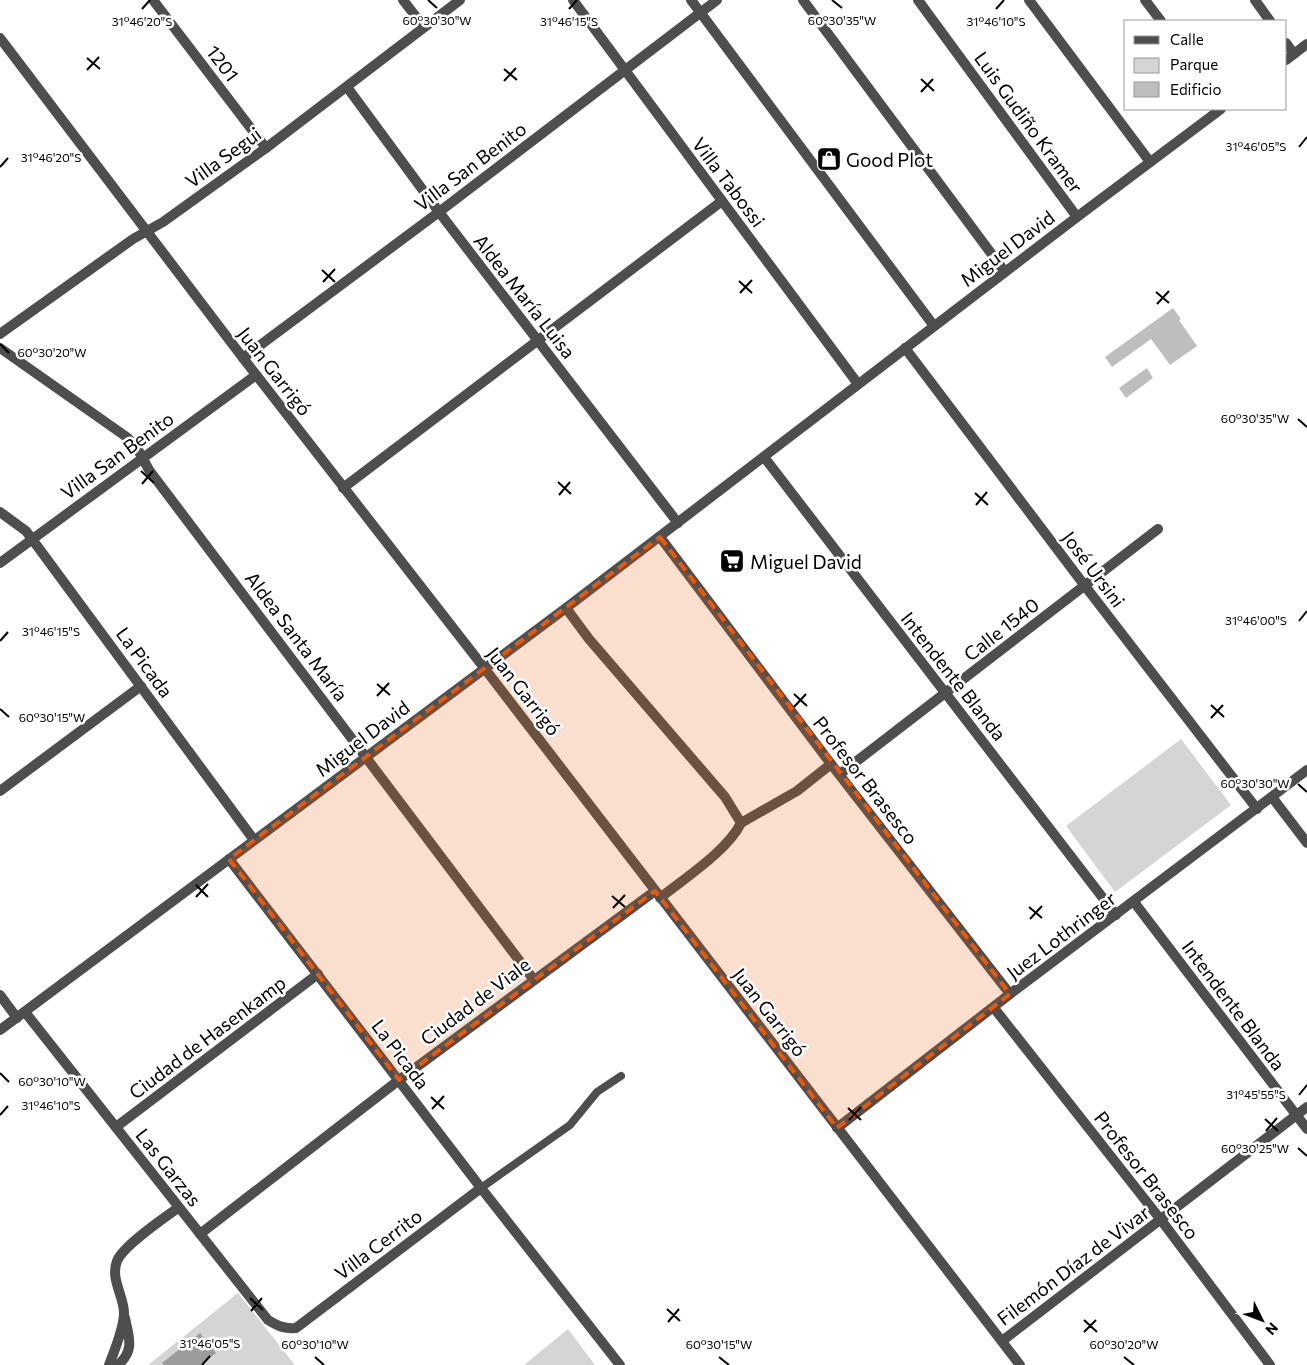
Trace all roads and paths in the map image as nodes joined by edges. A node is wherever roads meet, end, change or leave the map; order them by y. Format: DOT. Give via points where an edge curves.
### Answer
graph roads {
  1 [pos="153,0"];
  2 [pos="404,0"];
  3 [pos="460,0"];
  4 [pos="573,0"];
  5 [pos="692,0"];
  6 [pos="718,0"];
  7 [pos="803,0"];
  8 [pos="918,0"];
  9 [pos="1029,0"];
  10 [pos="1145,0"];
  11 [pos="1255,0"];
  12 [pos="701,13"];
  13 [pos="1160,20"];
  14 [pos="1269,20"];
  15 [pos="424,27"];
  16 [pos="0,38"];
  17 [pos="1307,44"];
  18 [pos="1290,57"];
  19 [pos="625,71"];
  20 [pos="347,87"];
  21 [pos="1220,110"];
  22 [pos="266,148"];
  23 [pos="1150,162"];
  24 [pos="722,201"];
  25 [pos="439,212"];
  26 [pos="1077,217"];
  27 [pos="146,231"];
  28 [pos="1005,272"];
  29 [pos="934,326"];
  30 [pos="0,334"];
  31 [pos="538,341"];
  32 [pos="0,348"];
  33 [pos="905,348"];
  34 [pos="243,358"];
  35 [pos="256,375"];
  36 [pos="858,384"];
  37 [pos="764,457"];
  38 [pos="142,458"];
  39 [pos="343,488"];
  40 [pos="0,512"];
  41 [pos="678,524"];
  42 [pos="1158,528"];
  43 [pos="660,537"];
  44 [pos="32,539"];
  45 [pos="0,563"];
  46 [pos="1085,586"];
  47 [pos="566,608"];
  48 [pos="484,669"];
  49 [pos="141,686"];
  50 [pos="945,694"];
  51 [pos="366,757"];
  52 [pos="831,764"];
  53 [pos="1307,770"];
  54 [pos="840,774"];
  55 [pos="0,791"];
  56 [pos="1272,797"];
  57 [pos="1257,808"];
  58 [pos="741,823"];
  59 [pos="254,840"];
  60 [pos="1307,842"];
  61 [pos="229,859"];
  62 [pos="658,894"];
  63 [pos="1134,902"];
  64 [pos="1116,915"];
  65 [pos="318,974"];
  66 [pos="534,980"];
  67 [pos="1010,994"];
  68 [pos="0,995"];
  69 [pos="994,1008"];
  70 [pos="21,1015"];
  71 [pos="0,1030"];
  72 [pos="621,1076"];
  73 [pos="399,1080"];
  74 [pos="1307,1107"];
  75 [pos="1296,1115"];
  76 [pos="116,1127"];
  77 [pos="837,1128"];
  78 [pos="1307,1129"];
  79 [pos="481,1188"];
  80 [pos="178,1208"];
  81 [pos="1161,1220"];
  82 [pos="200,1234"];
  83 [pos="124,1313"];
  84 [pos="296,1328"];
  85 [pos="1002,1341"];
  86 [pos="109,1365"];
  87 [pos="118,1365"];
  88 [pos="620,1365"];
  89 [pos="1020,1365"];
  90 [pos="1270,1365"];
  1 -- 22 [label="street, 1201"];
  2 -- 15 [label="street"];
  3 -- 15 [label="street, Villa Segui"];
  4 -- 19 [label="street, Villa Tabossi"];
  5 -- 12 [label="street"];
  6 -- 12 [label="street, Villa San Benito"];
  7 -- 28 [label="street"];
  8 -- 26 [label="street, Luis Gudiño Kramer"];
  9 -- 23 [label="street"];
  10 -- 13 [label="street"];
  11 -- 14 [label="street"];
  12 -- 19 [label="street, Villa San Benito"];
  12 -- 29 [label="street"];
  15 -- 20 [label="street, Villa Segui"];
  16 -- 27 [label="street, Juan Garrigó"];
  17 -- 18 [label="street"];
  19 -- 24 [label="street, Villa Tabossi"];
  19 -- 25 [label="street, Villa San Benito"];
  20 -- 22 [label="street, Villa Segui"];
  20 -- 25 [label="street, Aldea María Luisa"];
  21 -- 23 [label="street, Miguel David"];
  22 -- 27 [label="street, Villa Segui"];
  23 -- 26 [label="street, Miguel David"];
  24 -- 31 [label="street"];
  24 -- 36 [label="street, Villa Tabossi"];
  25 -- 31 [label="street, Aldea María Luisa"];
  25 -- 34 [label="street, Villa San Benito"];
  26 -- 28 [label="street, Miguel David"];
  27 -- 30 [label="street, Villa Segui"];
  27 -- 34 [label="street, Juan Garrigó"];
  28 -- 29 [label="street, Miguel David"];
  29 -- 33 [label="street, Miguel David"];
  31 -- 39 [label="street"];
  31 -- 41 [label="street, Aldea María Luisa"];
  32 -- 38 [label="street, Aldea Santa María" via="128,438"];
  33 -- 36 [label="street, Miguel David"];
  33 -- 46 [label="street, José Ursini"];
  34 -- 35 [label="street, Juan Garrigó"];
  35 -- 38 [label="street, Villa San Benito"];
  35 -- 39 [label="street, Juan Garrigó"];
  36 -- 37 [label="street, Miguel David"];
  37 -- 41 [label="street, Miguel David"];
  37 -- 50 [label="street, Intendente Blanda"];
  38 -- 44 [label="street, Villa San Benito"];
  38 -- 51 [label="street, Aldea Santa María"];
  39 -- 48 [label="street, Juan Garrigó"];
  40 -- 44 [label="street, La Picada"];
  41 -- 43 [label="street, Miguel David"];
  42 -- 46 [label="street, Calle 1540"];
  43 -- 47 [label="street, Miguel David"];
  43 -- 52 [label="street, Profesor Brasesco"];
  44 -- 45 [label="street, Villa San Benito"];
  44 -- 49 [label="street, La Picada"];
  46 -- 50 [label="street, Calle 1540"];
  46 -- 57 [label="street, José Ursini"];
  47 -- 48 [label="street, Miguel David"];
  47 -- 58 [label="street" via="716,787"];
  48 -- 51 [label="street, Miguel David"];
  48 -- 62 [label="street, Juan Garrigó"];
  49 -- 55 [label="street"];
  49 -- 59 [label="street, La Picada"];
  50 -- 54 [label="street, Calle 1540"];
  50 -- 64 [label="street, Intendente Blanda"];
  51 -- 59 [label="street, Miguel David"];
  51 -- 66 [label="street, Aldea Santa María"];
  52 -- 54 [label="street, Profesor Brasesco"];
  52 -- 58 [label="street" via="797,791"];
  53 -- 56 [label="street, Juez Lothringer"];
  54 -- 67 [label="street, Profesor Brasesco"];
  56 -- 57 [label="street, Juez Lothringer"];
  56 -- 60 [label="street"];
  57 -- 63 [label="street, Juez Lothringer"];
  58 -- 62 [label="street, Ciudad de Viale" via="735,836 723,847"];
  59 -- 61 [label="street, Miguel David"];
  61 -- 65 [label="street, La Picada"];
  61 -- 70 [label="street, Miguel David"];
  62 -- 66 [label="street, Ciudad de Viale"];
  62 -- 77 [label="street, Juan Garrigó"];
  63 -- 64 [label="street, Juez Lothringer"];
  63 -- 75 [label="street, Intendente Blanda"];
  64 -- 67 [label="street, Juez Lothringer"];
  65 -- 73 [label="street, La Picada"];
  65 -- 76 [label="street, Ciudad de Hasenkamp"];
  66 -- 73 [label="street, Ciudad de Viale"];
  67 -- 69 [label="street, Juez Lothringer"];
  68 -- 70 [label="street, Las Garzas"];
  69 -- 77 [label="street, Juez Lothringer"];
  69 -- 81 [label="street, Profesor Brasesco"];
  70 -- 71 [label="street, Miguel David"];
  70 -- 76 [label="street, Las Garzas"];
  72 -- 79 [label="lane" via="597,1092 570,1125"];
  73 -- 79 [label="street, La Picada"];
  73 -- 82 [label="street, Ciudad de Viale"];
  74 -- 75 [label="street, Filemón Díaz de Vivar"];
  75 -- 78 [label="street, Intendente Blanda"];
  75 -- 81 [label="street, Filemón Díaz de Vivar"];
  76 -- 80 [label="street, Las Garzas"];
  77 -- 85 [label="street, Juan Garrigó"];
  79 -- 84 [label="street, Villa Cerrito"];
  79 -- 88 [label="street, La Picada"];
  80 -- 82 [label="street, Las Garzas"];
  80 -- 83 [label="street" via="118,1259 115,1272"];
  81 -- 85 [label="street, Filemón Díaz de Vivar"];
  81 -- 90 [label="street, Profesor Brasesco"];
  82 -- 84 [label="street, Las Garzas" via="268,1320 286,1329"];
  83 -- 86 [label="street"];
  83 -- 87 [label="street" via="130,1346 128,1354"];
  85 -- 89 [label="street, Juan Garrigó"];
}
